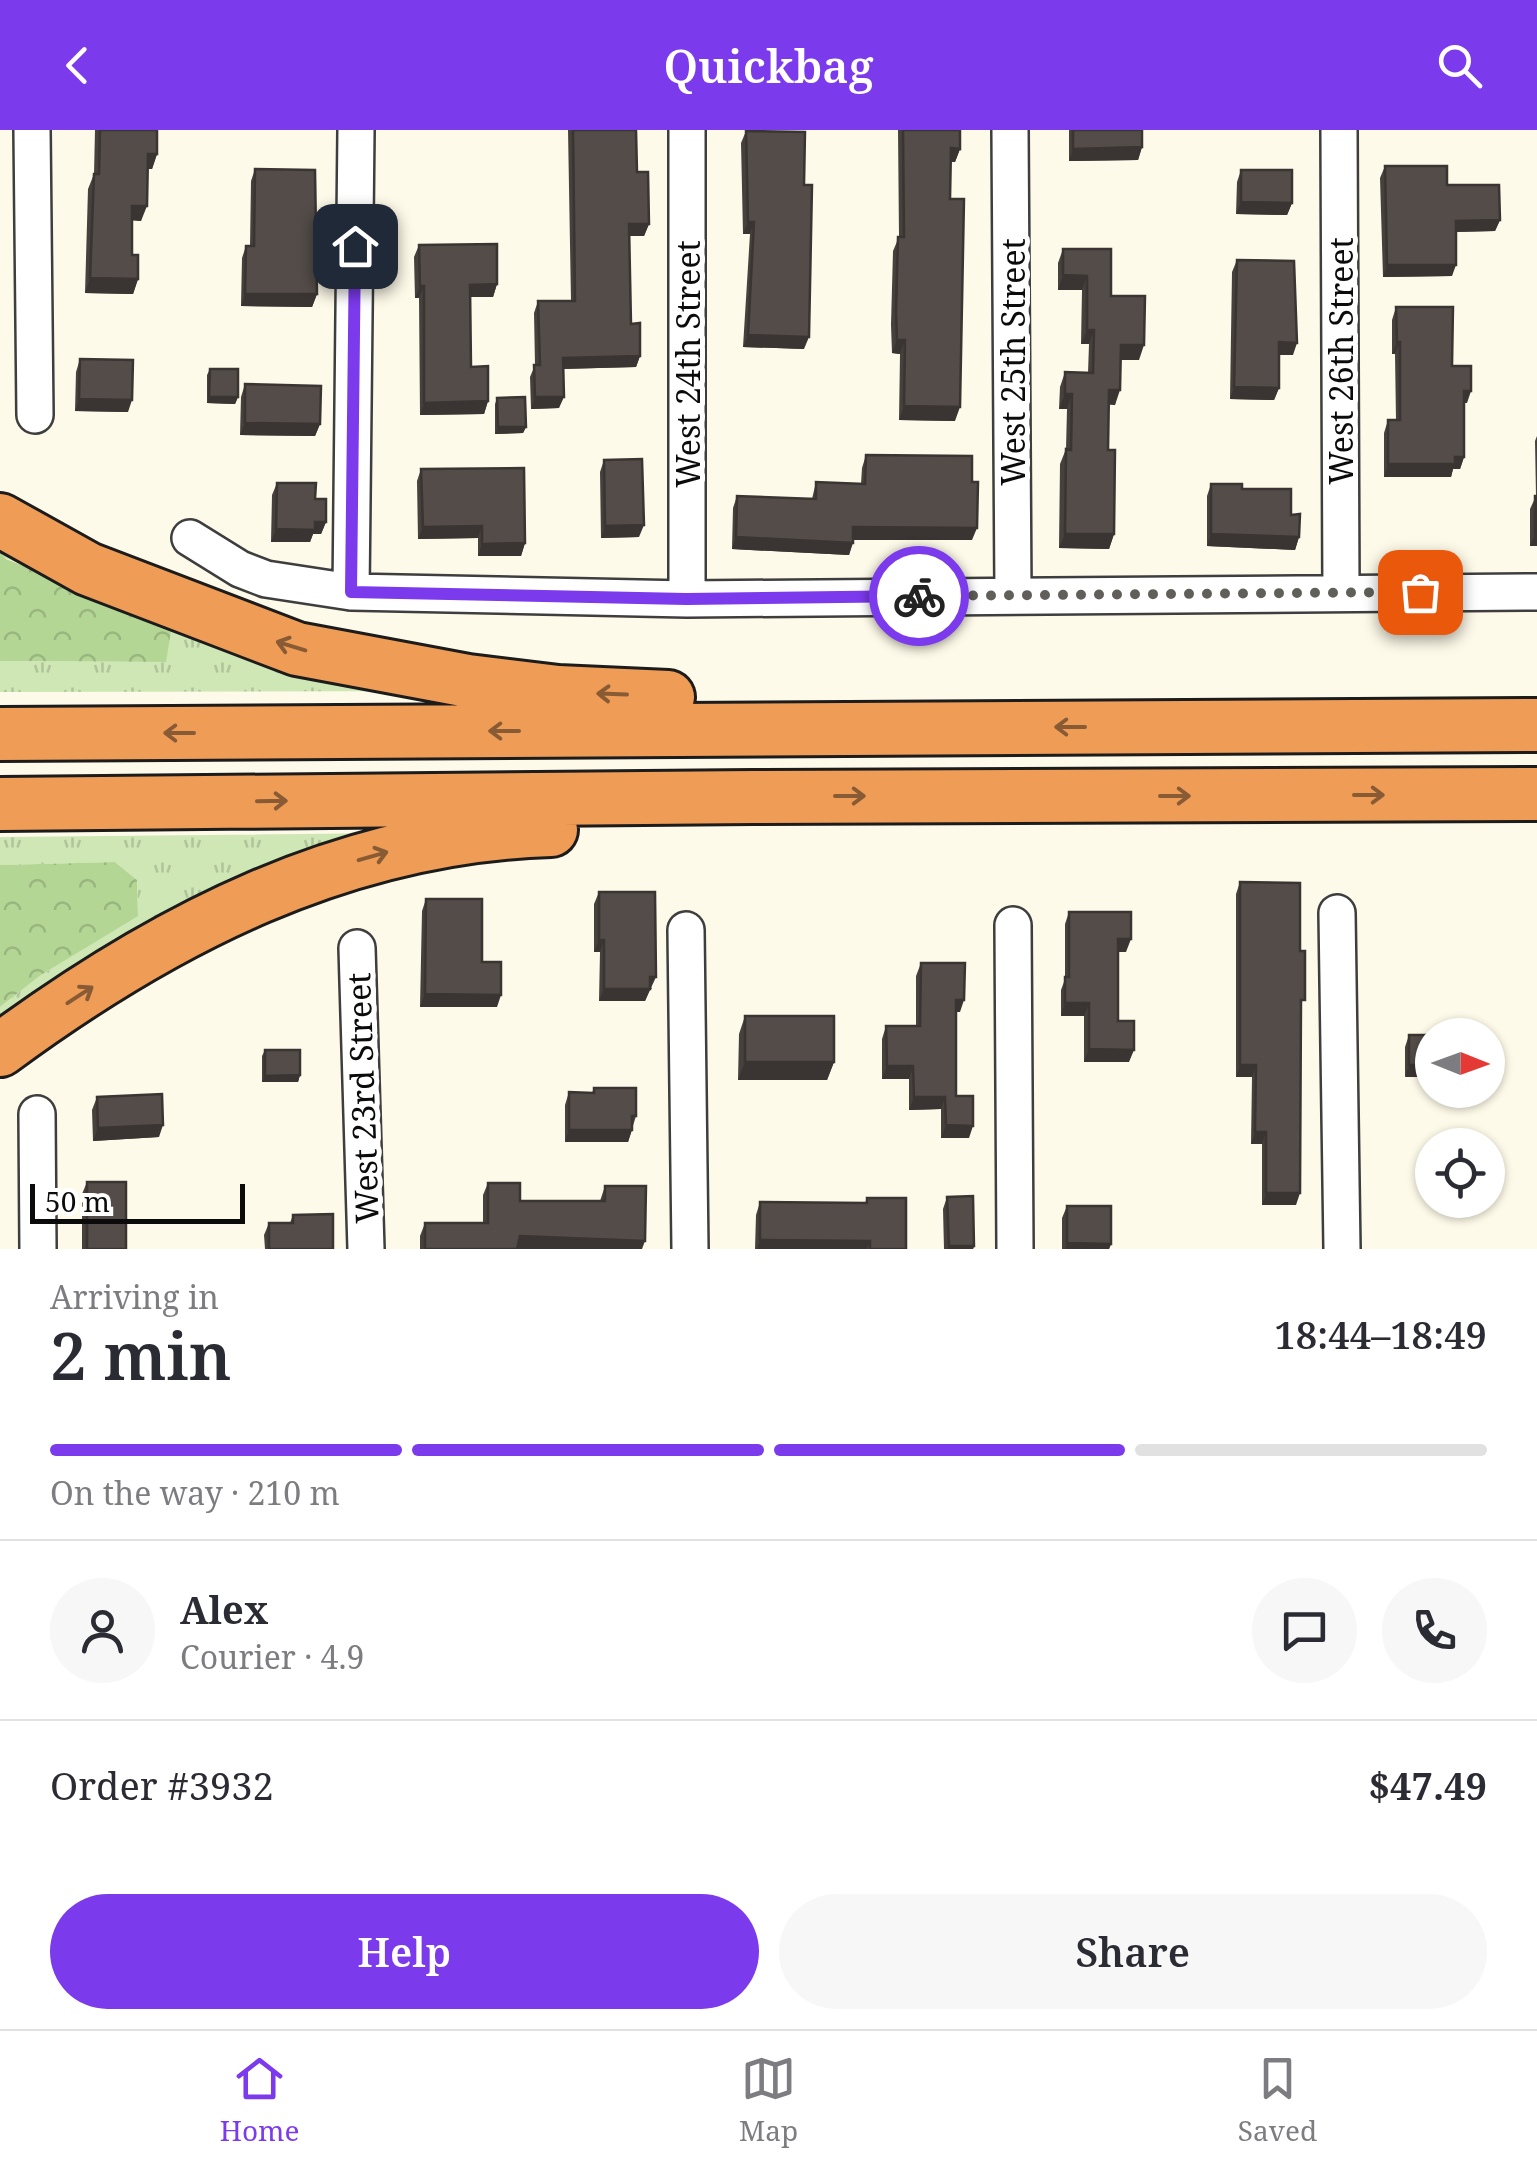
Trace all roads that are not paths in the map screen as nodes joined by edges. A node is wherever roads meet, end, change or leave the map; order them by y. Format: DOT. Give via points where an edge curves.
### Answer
graph roads {
  1 [pos="32,130"];
  2 [pos="356,130"];
  3 [pos="687,130"];
  4 [pos="1010,130"];
  5 [pos="1339,130"];
  6 [pos="35,415"];
  7 [pos="0,520"];
  8 [pos="190,538"];
  9 [pos="351,592"];
  10 [pos="1342,592"];
  11 [pos="1537,592"];
  12 [pos="1013,594"];
  13 [pos="686,599"];
  14 [pos="1537,725"];
  15 [pos="846,729"];
  16 [pos="0,734"];
  17 [pos="1537,794"];
  18 [pos="753,796"];
  19 [pos="0,804"];
  20 [pos="1337,912"];
  21 [pos="1013,925"];
  22 [pos="686,930"];
  23 [pos="357,948"];
  24 [pos="0,1050"];
  25 [pos="37,1114"];
  26 [pos="38,1249"];
  27 [pos="366,1249"];
  28 [pos="690,1249"];
  29 [pos="1015,1249"];
  30 [pos="1342,1249"];
  1 -- 6 [label="street"];
  2 -- 9 [label="street"];
  3 -- 13 [label="street, West 24th Street"];
  4 -- 12 [label="street, West 25th Street"];
  5 -- 10 [label="street, West 26th Street"];
  15 -- 7 [label="highway, one-way" via="707,698 558,692 297,649 88,569"];
  8 -- 9 [label="street" via="266,580"];
  9 -- 13 [label="street"];
  10 -- 11 [label="street"];
  10 -- 12 [label="street"];
  12 -- 13 [label="street"];
  14 -- 15 [label="highway, one-way"];
  15 -- 16 [label="highway, one-way"];
  18 -- 17 [label="highway, one-way"];
  19 -- 18 [label="highway, one-way"];
  24 -- 18 [label="highway, one-way" via="152,949 319,872 431,841 669,827"];
  20 -- 30 [label="street"];
  21 -- 29 [label="street"];
  22 -- 28 [label="street"];
  23 -- 27 [label="street, West 23rd Street"];
  25 -- 26 [label="street"];
}
